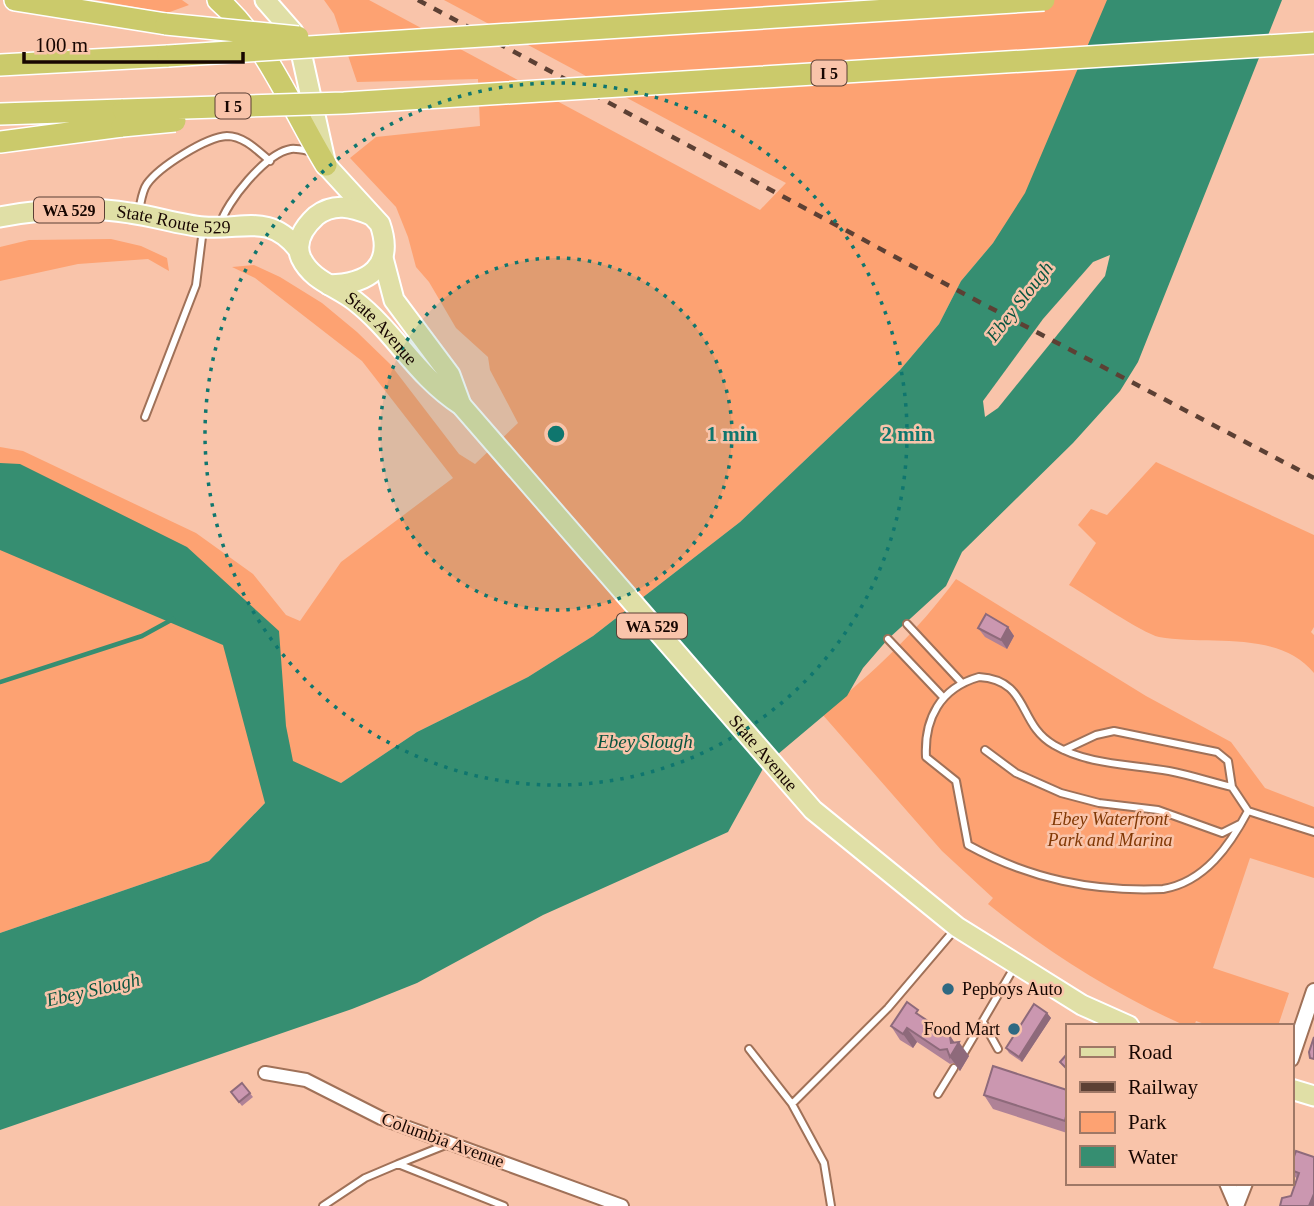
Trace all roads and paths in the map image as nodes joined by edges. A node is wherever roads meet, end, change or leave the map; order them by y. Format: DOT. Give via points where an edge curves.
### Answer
graph roads {
  1 [pos="15,0"];
  2 [pos="218,0"];
  3 [pos="265,0"];
  4 [pos="1044,0"];
  5 [pos="342,43"];
  6 [pos="1314,43"];
  7 [pos="0,65"];
  8 [pos="0,114"];
  9 [pos="122,118"];
  10 [pos="0,142"];
  11 [pos="323,159"];
  12 [pos="270,161"];
  13 [pos="138,214"];
  14 [pos="371,215"];
  15 [pos="0,217"];
  16 [pos="211,227"];
  17 [pos="298,249"];
  18 [pos="383,258"];
  19 [pos="328,285"];
  20 [pos="460,405"];
  21 [pos="145,416"];
  22 [pos="907,624"];
  23 [pos="888,639"];
  24 [pos="962,683"];
  25 [pos="943,697"];
  26 [pos="985,750"];
  27 [pos="1064,750"];
  28 [pos="1232,787"];
  29 [pos="1248,811"];
  30 [pos="1241,823"];
  31 [pos="1314,832"];
  32 [pos="957,927"];
  33 [pos="1016,965"];
  34 [pos="1314,991"];
  35 [pos="983,1022"];
  36 [pos="1125,1024"];
  37 [pos="750,1049"];
  38 [pos="998,1049"];
  39 [pos="964,1053"];
  40 [pos="1293,1053"];
  41 [pos="954,1068"];
  42 [pos="265,1073"];
  43 [pos="1293,1090"];
  44 [pos="938,1094"];
  45 [pos="1314,1097"];
  46 [pos="792,1104"];
  47 [pos="452,1143"];
  48 [pos="398,1164"];
  49 [pos="1228,1185"];
  50 [pos="1244,1185"];
  51 [pos="1236,1205"];
  52 [pos="323,1206"];
  53 [pos="504,1206"];
  54 [pos="622,1206"];
  55 [pos="831,1206"];
  1 -- 5 [label="highway, bridge" via="166,24"];
  2 -- 11 [label="highway" via="243,22"];
  3 -- 11 [label="main road" via="293,32 301,52"];
  4 -- 5 [label="highway, bridge"];
  5 -- 7 [label="highway, bridge"];
  6 -- 9 [label="highway, I 5, bridge"];
  8 -- 9 [label="highway"];
  9 -- 10 [label="highway"];
  11 -- 12 [label="lane" via="290,149"];
  11 -- 14 [label="main road"];
  12 -- 13 [label="lane" via="246,142 227,136 189,150 145,186"];
  12 -- 16 [label="lane"];
  13 -- 15 [label="main road, State Route 529 / WA 529" via="72,209"];
  13 -- 16 [label="main road, State Route 529 / WA 529"];
  14 -- 17 [label="main road" via="344,206 322,212 302,232"];
  14 -- 18 [label="main road" via="383,235"];
  16 -- 17 [label="main road, State Route 529" via="267,226 289,237"];
  16 -- 21 [label="lane" via="196,285"];
  17 -- 19 [label="main road" via="310,272"];
  18 -- 19 [label="main road" via="379,267 358,282"];
  18 -- 20 [label="main road, State Avenue" via="394,300 450,375"];
  19 -- 20 [label="main road, State Avenue" via="358,303 435,389"];
  20 -- 32 [label="main road, State Avenue / WA 529" via="813,810"];
  22 -- 24 [label="lane"];
  23 -- 25 [label="lane"];
  24 -- 25 [label="lane"];
  24 -- 27 [label="lane" via="992,678 1015,690 1033,728"];
  25 -- 30 [label="lane" via="927,726 926,758 956,780 968,845 1011,866 1083,887 1169,888 1207,868 1228,847"];
  26 -- 30 [label="lane" via="1016,773 1061,793 1158,810 1222,833"];
  27 -- 28 [label="lane" via="1084,758"];
  27 -- 28 [label="lane" via="1114,731 1193,747 1225,756"];
  28 -- 29 [label="lane"];
  29 -- 30 [label="lane"];
  29 -- 31 [label="lane"];
  32 -- 33 [label="main road, State Avenue / WA 529"];
  32 -- 46 [label="lane" via="888,1008"];
  33 -- 35 [label="lane"];
  33 -- 36 [label="main road, State Avenue / WA 529" via="1082,1005"];
  34 -- 40 [label="street"];
  35 -- 38 [label="lane"];
  35 -- 39 [label="lane"];
  37 -- 46 [label="lane"];
  41 -- 44 [label="lane"];
  42 -- 47 [label="street, Columbia Avenue" via="306,1080 381,1118"];
  43 -- 45 [label="main road"];
  46 -- 55 [label="lane" via="824,1163"];
  47 -- 48 [label="lane"];
  47 -- 54 [label="street, Columbia Avenue"];
  48 -- 52 [label="lane" via="365,1178"];
  48 -- 53 [label="lane"];
  49 -- 51 [label="street"];
  50 -- 51 [label="street"];
}
